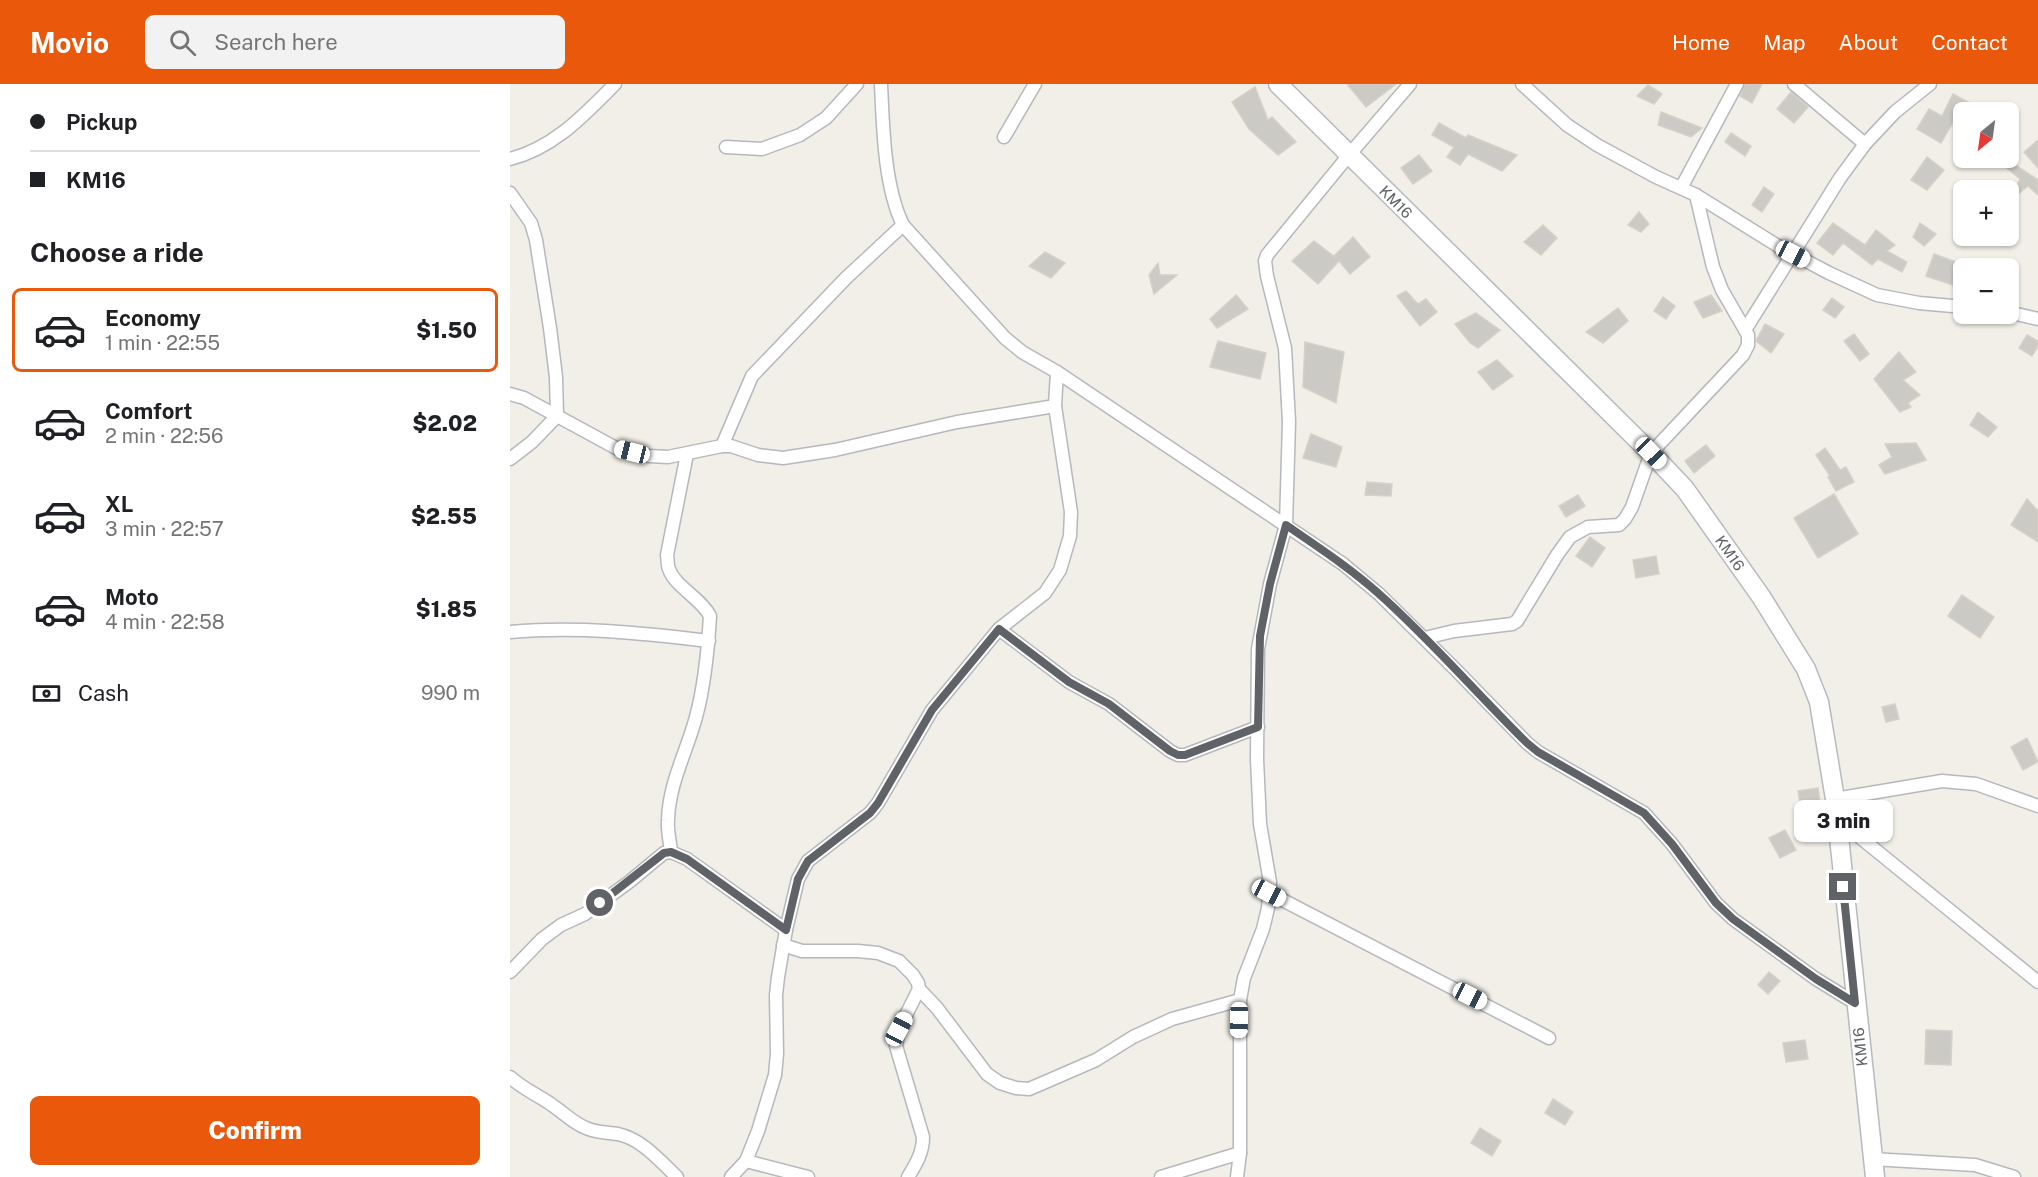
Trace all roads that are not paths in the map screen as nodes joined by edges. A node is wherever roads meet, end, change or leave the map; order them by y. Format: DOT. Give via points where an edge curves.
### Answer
graph roads {
  1 [pos="615,84"];
  2 [pos="857,84"];
  3 [pos="881,84"];
  4 [pos="1035,84"];
  5 [pos="1278,84"];
  6 [pos="1410,84"];
  7 [pos="1522,84"];
  8 [pos="1737,84"];
  9 [pos="1794,84"];
  10 [pos="1930,84"];
  11 [pos="1004,137"];
  12 [pos="1864,144"];
  13 [pos="726,147"];
  14 [pos="1348,155"];
  15 [pos="510,159"];
  16 [pos="1681,188"];
  17 [pos="510,193"];
  18 [pos="1696,195"];
  19 [pos="903,225"];
  20 [pos="1793,254"];
  21 [pos="1953,306"];
  22 [pos="2019,315"];
  23 [pos="2038,319"];
  24 [pos="1745,330"];
  25 [pos="1057,372"];
  26 [pos="510,394"];
  27 [pos="1055,406"];
  28 [pos="556,416"];
  29 [pos="722,446"];
  30 [pos="1651,453"];
  31 [pos="687,454"];
  32 [pos="510,459"];
  33 [pos="1286,525"];
  34 [pos="999,629"];
  35 [pos="510,632"];
  36 [pos="1425,638"];
  37 [pos="709,641"];
  38 [pos="1258,727"];
  39 [pos="2038,806"];
  40 [pos="1835,808"];
  41 [pos="671,852"];
  42 [pos="1269,893"];
  43 [pos="786,930"];
  44 [pos="783,945"];
  45 [pos="510,972"];
  46 [pos="2038,982"];
  47 [pos="919,989"];
  48 [pos="1240,1000"];
  49 [pos="1855,1003"];
  50 [pos="1549,1038"];
  51 [pos="510,1077"];
  52 [pos="1240,1153"];
  53 [pos="747,1161"];
  54 [pos="1873,1168"];
  55 [pos="676,1177"];
  56 [pos="731,1177"];
  57 [pos="808,1177"];
  58 [pos="908,1177"];
  59 [pos="1161,1177"];
  60 [pos="1237,1177"];
  61 [pos="2014,1177"];
  1 -- 15 [label="street" via="548,144"];
  2 -- 13 [label="street" via="826,118 800,135 762,149"];
  3 -- 19 [label="street" via="894,207"];
  4 -- 11 [label="street"];
  5 -- 14 [label="street, KM16"];
  6 -- 14 [label="street"];
  7 -- 16 [label="street" via="1567,125"];
  8 -- 16 [label="street"];
  9 -- 12 [label="street"];
  10 -- 12 [label="street"];
  12 -- 20 [label="street"];
  14 -- 30 [label="street, KM16"];
  14 -- 33 [label="street" via="1265,261 1285,348 1289,422"];
  16 -- 18 [label="street"];
  17 -- 28 [label="street" via="531,223 536,240 556,377"];
  18 -- 20 [label="street"];
  18 -- 24 [label="street" via="1713,267"];
  19 -- 25 [label="street" via="1005,338"];
  19 -- 29 [label="street" via="759,367"];
  20 -- 21 [label="street" via="1877,295"];
  20 -- 24 [label="street"];
  22 -- 23 [label="street"];
  24 -- 30 [label="street" via="1748,345 1743,355"];
  25 -- 27 [label="street"];
  25 -- 33 [label="street"];
  26 -- 28 [label="street"];
  27 -- 29 [label="street" via="783,458"];
  27 -- 34 [label="street" via="1071,512 1070,536 1059,570 1044,592"];
  28 -- 31 [label="street" via="616,448 649,456"];
  28 -- 32 [label="street"];
  29 -- 31 [label="street"];
  30 -- 36 [label="street" via="1625,519 1619,525 1588,527 1570,537 1518,621"];
  30 -- 40 [label="street, KM16" via="1685,489 1762,598 1806,669 1819,702"];
  31 -- 37 [label="street" via="668,562 674,577 706,608 710,616"];
  33 -- 36 [label="street" via="1343,564"];
  33 -- 38 [label="street" via="1259,640"];
  34 -- 38 [label="street" via="1069,682 1109,704 1178,755"];
  34 -- 43 [label="street" via="932,710 870,813 808,861 798,879"];
  35 -- 37 [label="street" via="587,628"];
  36 -- 49 [label="street" via="1538,752 1644,813 1733,919"];
  37 -- 41 [label="street" via="700,700 670,803"];
  38 -- 42 [label="street" via="1260,824"];
  39 -- 40 [label="street" via="1976,784 1942,781"];
  40 -- 46 [label="street"];
  40 -- 49 [label="street, KM16"];
  41 -- 43 [label="street" via="687,859"];
  41 -- 45 [label="street" via="664,853 585,914 542,939"];
  42 -- 48 [label="street" via="1263,929"];
  42 -- 50 [label="street"];
  43 -- 44 [label="street"];
  44 -- 47 [label="street" via="802,951 878,954 899,961 913,975"];
  44 -- 53 [label="street" via="776,995 775,1076"];
  47 -- 48 [label="street" via="987,1074 1000,1083 1029,1089 1096,1060 1172,1019"];
  47 -- 58 [label="street" via="899,1029 896,1046 923,1137 923,1147"];
  48 -- 52 [label="street"];
  49 -- 54 [label="street, KM16"];
  51 -- 55 [label="street" via="575,1123 633,1139"];
  52 -- 59 [label="street"];
  52 -- 60 [label="street"];
  53 -- 56 [label="street"];
  53 -- 57 [label="street"];
  54 -- 61 [label="street" via="1975,1165"];
}
